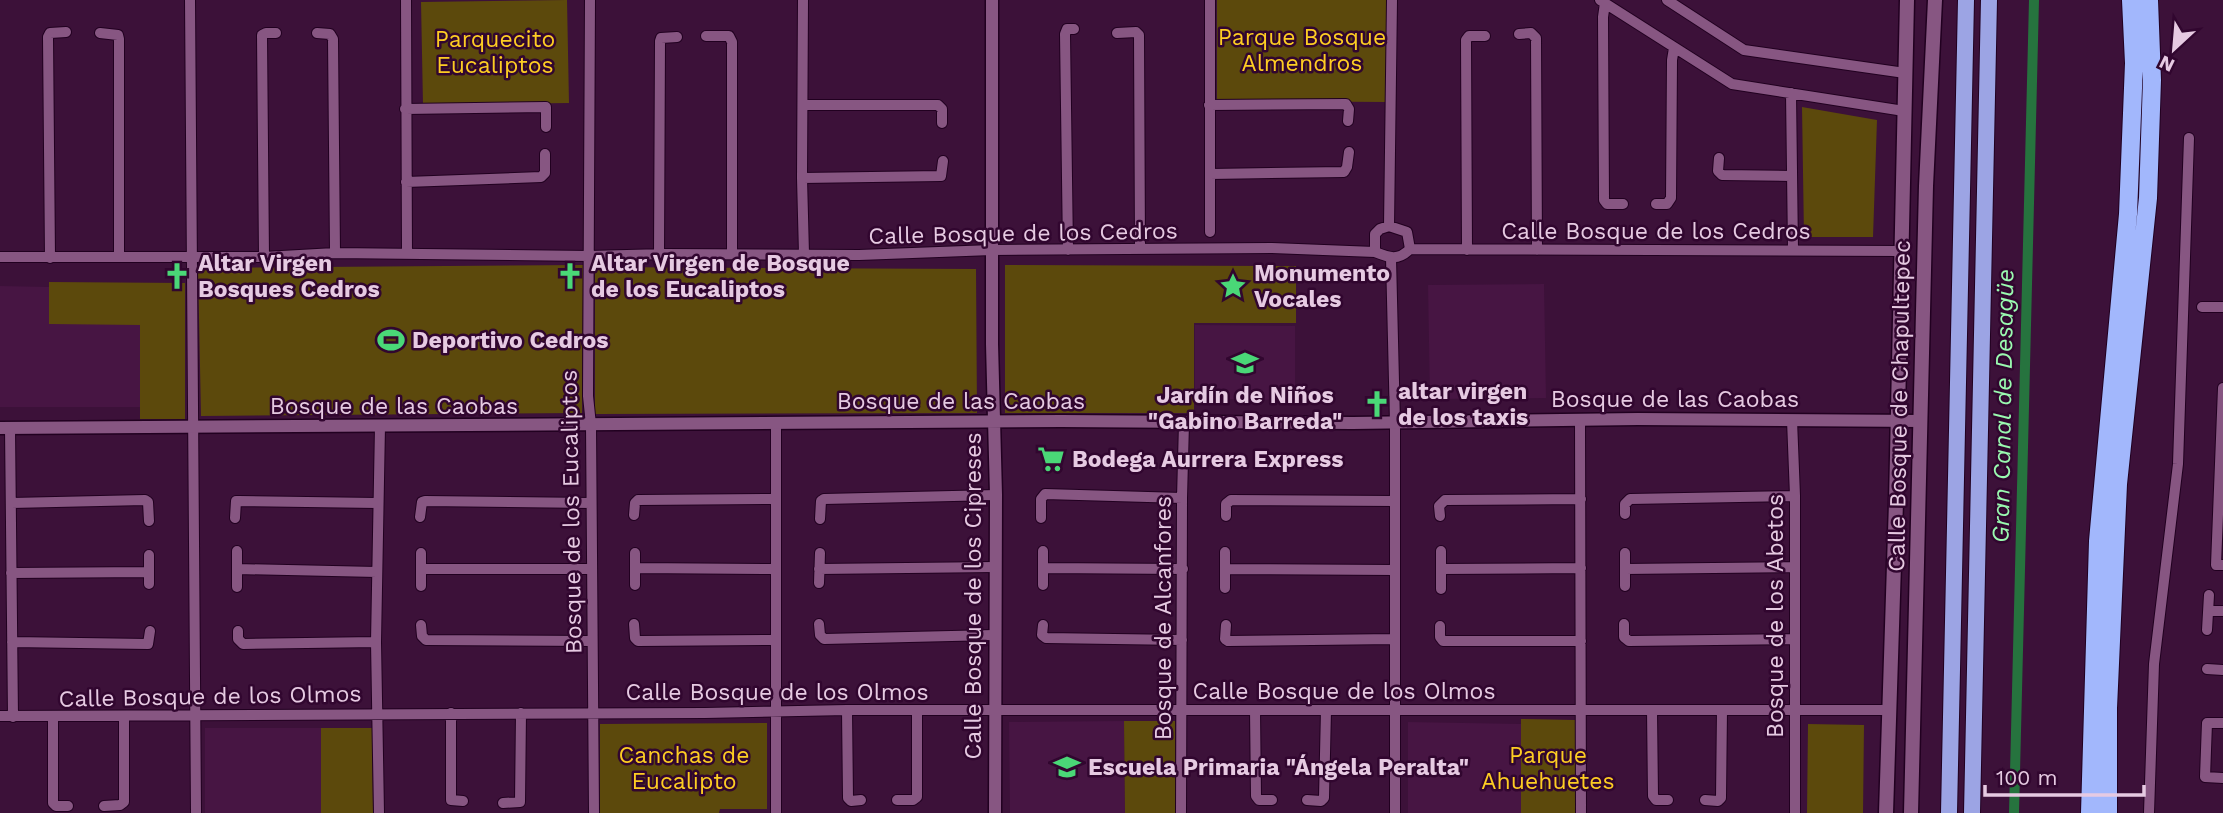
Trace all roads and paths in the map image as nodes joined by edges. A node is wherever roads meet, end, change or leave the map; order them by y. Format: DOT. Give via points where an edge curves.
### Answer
graph roads {
  1 [pos="190,0"];
  2 [pos="405,0"];
  3 [pos="590,0"];
  4 [pos="803,0"];
  5 [pos="992,0"];
  6 [pos="1210,0"];
  7 [pos="1392,0"];
  8 [pos="1667,0"];
  9 [pos="1907,0"];
  10 [pos="1935,0"];
  11 [pos="1966,0"];
  12 [pos="1989,0"];
  13 [pos="2131,0"];
  14 [pos="2149,0"];
  15 [pos="1603,2"];
  16 [pos="1074,29"];
  17 [pos="66,32"];
  18 [pos="100,33"];
  19 [pos="276,33"];
  20 [pos="317,33"];
  21 [pos="1117,33"];
  22 [pos="1519,34"];
  23 [pos="706,36"];
  24 [pos="1485,36"];
  25 [pos="677,37"];
  26 [pos="1674,47"];
  27 [pos="1905,73"];
  28 [pos="1791,93"];
  29 [pos="804,105"];
  30 [pos="1209,105"];
  31 [pos="405,109"];
  32 [pos="1904,111"];
  33 [pos="1348,121"];
  34 [pos="942,123"];
  35 [pos="546,127"];
  36 [pos="2189,138"];
  37 [pos="1349,152"];
  38 [pos="545,154"];
  39 [pos="1718,158"];
  40 [pos="943,161"];
  41 [pos="1210,174"];
  42 [pos="1791,176"];
  43 [pos="802,178"];
  44 [pos="406,183"];
  45 [pos="1623,204"];
  46 [pos="1656,204"];
  47 [pos="1389,226"];
  48 [pos="1210,232"];
  49 [pos="1140,249"];
  50 [pos="1410,249"];
  51 [pos="992,250"];
  52 [pos="1068,250"];
  53 [pos="1467,250"];
  54 [pos="1537,250"];
  55 [pos="1793,250"];
  56 [pos="1901,251"];
  57 [pos="1375,252"];
  58 [pos="335,253"];
  59 [pos="407,254"];
  60 [pos="659,254"];
  61 [pos="732,254"];
  62 [pos="804,254"];
  63 [pos="192,256"];
  64 [pos="589,256"];
  65 [pos="0,257"];
  66 [pos="119,257"];
  67 [pos="264,257"];
  68 [pos="50,258"];
  69 [pos="1391,258"];
  70 [pos="2202,307"];
  71 [pos="2223,307"];
  72 [pos="2223,388"];
  73 [pos="2222,417"];
  74 [pos="1580,420"];
  75 [pos="1792,420"];
  76 [pos="1898,420"];
  77 [pos="1921,421"];
  78 [pos="776,422"];
  79 [pos="993,422"];
  80 [pos="1184,423"];
  81 [pos="1395,423"];
  82 [pos="591,425"];
  83 [pos="380,426"];
  84 [pos="5,428"];
  85 [pos="193,428"];
  86 [pos="996,495"];
  87 [pos="1795,496"];
  88 [pos="1182,498"];
  89 [pos="774,499"];
  90 [pos="1581,499"];
  91 [pos="1391,500"];
  92 [pos="11,503"];
  93 [pos="377,503"];
  94 [pos="591,503"];
  95 [pos="1625,514"];
  96 [pos="634,515"];
  97 [pos="1226,516"];
  98 [pos="1440,516"];
  99 [pos="420,517"];
  100 [pos="235,518"];
  101 [pos="1041,518"];
  102 [pos="820,519"];
  103 [pos="149,520"];
  104 [pos="237,551"];
  105 [pos="1043,551"];
  106 [pos="1441,551"];
  107 [pos="1225,552"];
  108 [pos="421,553"];
  109 [pos="635,553"];
  110 [pos="820,553"];
  111 [pos="1625,553"];
  112 [pos="149,555"];
  113 [pos="2223,565"];
  114 [pos="995,566"];
  115 [pos="1795,567"];
  116 [pos="635,568"];
  117 [pos="1043,568"];
  118 [pos="1581,568"];
  119 [pos="237,569"];
  120 [pos="421,569"];
  121 [pos="591,569"];
  122 [pos="775,569"];
  123 [pos="820,569"];
  124 [pos="1183,569"];
  125 [pos="1225,569"];
  126 [pos="1441,569"];
  127 [pos="1625,569"];
  128 [pos="1395,570"];
  129 [pos="149,572"];
  130 [pos="377,572"];
  131 [pos="11,573"];
  132 [pos="819,583"];
  133 [pos="149,584"];
  134 [pos="635,585"];
  135 [pos="1043,585"];
  136 [pos="421,586"];
  137 [pos="1625,586"];
  138 [pos="237,587"];
  139 [pos="1226,588"];
  140 [pos="1441,589"];
  141 [pos="2209,595"];
  142 [pos="2208,611"];
  143 [pos="2223,611"];
  144 [pos="634,624"];
  145 [pos="820,624"];
  146 [pos="1624,624"];
  147 [pos="421,625"];
  148 [pos="1044,625"];
  149 [pos="1226,625"];
  150 [pos="1440,626"];
  151 [pos="2207,630"];
  152 [pos="150,631"];
  153 [pos="238,631"];
  154 [pos="995,635"];
  155 [pos="1395,639"];
  156 [pos="1794,639"];
  157 [pos="775,640"];
  158 [pos="1182,640"];
  159 [pos="592,641"];
  160 [pos="1581,641"];
  161 [pos="12,642"];
  162 [pos="376,642"];
  163 [pos="2207,669"];
  164 [pos="2223,670"];
  165 [pos="847,710"];
  166 [pos="917,710"];
  167 [pos="1255,710"];
  168 [pos="1326,710"];
  169 [pos="1395,710"];
  170 [pos="1581,710"];
  171 [pos="1652,710"];
  172 [pos="1722,710"];
  173 [pos="1794,710"];
  174 [pos="1891,710"];
  175 [pos="995,711"];
  176 [pos="1181,711"];
  177 [pos="378,713"];
  178 [pos="451,713"];
  179 [pos="521,713"];
  180 [pos="593,713"];
  181 [pos="776,713"];
  182 [pos="196,715"];
  183 [pos="0,716"];
  184 [pos="124,716"];
  185 [pos="13,717"];
  186 [pos="53,717"];
  187 [pos="2223,723"];
  188 [pos="2223,778"];
  189 [pos="861,800"];
  190 [pos="897,800"];
  191 [pos="1272,800"];
  192 [pos="1307,800"];
  193 [pos="1668,800"];
  194 [pos="1705,800"];
  195 [pos="463,801"];
  196 [pos="503,803"];
  197 [pos="68,806"];
  198 [pos="104,806"];
  199 [pos="196,813"];
  200 [pos="379,813"];
  201 [pos="594,813"];
  202 [pos="776,813"];
  203 [pos="995,813"];
  204 [pos="1181,813"];
  205 [pos="1395,813"];
  206 [pos="1581,813"];
  207 [pos="1795,813"];
  208 [pos="1886,813"];
  209 [pos="1911,813"];
  210 [pos="1949,813"];
  211 [pos="1972,813"];
  212 [pos="2090,813"];
  213 [pos="2108,813"];
  214 [pos="2149,813"];
  1 -- 63 [label="street"];
  2 -- 31 [label="street"];
  3 -- 64 [label="street, Bosque de los Eucaliptos"];
  4 -- 29 [label="street"];
  5 -- 51 [label="street, Calle Bosque de los Cipreses"];
  6 -- 30 [label="street"];
  7 -- 47 [label="street"];
  8 -- 27 [label="street" via="1744,50"];
  9 -- 27 [label="main road, Calle Bosque de Chapultepec"];
  10 -- 77 [label="main road, Calle Bosque de Chapultepec"];
  11 -- 210 [label="highway"];
  12 -- 211 [label="highway"];
  13 -- 212 [label="highway" via="2134,63 2128,214 2098,541"];
  14 -- 213 [label="highway" via="2148,198 2118,484"];
  15 -- 26 [label="street"];
  15 -- 45 [label="street" via="1604,200"];
  16 -- 52 [label="street" via="1065,34"];
  17 -- 68 [label="street" via="48,37"];
  18 -- 66 [label="street" via="118,35 119,39"];
  19 -- 67 [label="street" via="262,35"];
  20 -- 58 [label="street" via="333,36"];
  21 -- 49 [label="street" via="1139,35"];
  22 -- 54 [label="street" via="1531,33 1536,38"];
  23 -- 61 [label="street" via="732,39"];
  24 -- 53 [label="street" via="1466,40"];
  25 -- 60 [label="street" via="665,36 660,41"];
  26 -- 28 [label="street" via="1731,84"];
  26 -- 46 [label="street" via="1671,198 1667,204"];
  27 -- 32 [label="main road, Calle Bosque de Chapultepec"];
  28 -- 32 [label="street"];
  28 -- 42 [label="street"];
  29 -- 34 [label="street" via="938,105"];
  29 -- 43 [label="street"];
  30 -- 33 [label="street" via="1346,104"];
  30 -- 41 [label="street"];
  31 -- 35 [label="street" via="546,107"];
  31 -- 44 [label="street"];
  32 -- 56 [label="main road, Calle Bosque de Chapultepec"];
  36 -- 214 [label="street" via="2178,464 2154,664"];
  37 -- 41 [label="street" via="1344,173"];
  38 -- 44 [label="street" via="541,177"];
  39 -- 42 [label="street" via="1722,175"];
  40 -- 43 [label="street" via="941,176"];
  41 -- 48 [label="street"];
  42 -- 55 [label="street"];
  43 -- 62 [label="street"];
  44 -- 59 [label="street"];
  47 -- 50 [label="street" via="1408,232"];
  47 -- 57 [label="street" via="1375,234"];
  49 -- 52 [label="street, Calle Bosque de los Cedros"];
  49 -- 57 [label="street, Calle Bosque de los Cedros"];
  50 -- 53 [label="street, Calle Bosque de los Cedros"];
  50 -- 69 [label="street"];
  51 -- 52 [label="street, Calle Bosque de los Cedros"];
  51 -- 62 [label="street, Calle Bosque de los Cedros"];
  51 -- 79 [label="street, Calle Bosque de los Cipreses"];
  53 -- 54 [label="street, Calle Bosque de los Cedros"];
  54 -- 55 [label="street, Calle Bosque de los Cedros"];
  55 -- 56 [label="street, Calle Bosque de los Cedros"];
  56 -- 76 [label="main road, Calle Bosque de Chapultepec"];
  57 -- 69 [label="street"];
  58 -- 59 [label="street, Calle Bosque de los Cedros"];
  58 -- 67 [label="street, Calle Bosque de los Cedros"];
  59 -- 64 [label="street, Calle Bosque de los Cedros"];
  60 -- 61 [label="street, Calle Bosque de los Cedros"];
  60 -- 64 [label="street, Calle Bosque de los Cedros"];
  61 -- 62 [label="street, Calle Bosque de los Cedros"];
  63 -- 66 [label="street, Calle Bosque de los Cedros"];
  63 -- 67 [label="street, Calle Bosque de los Cedros"];
  63 -- 85 [label="street"];
  64 -- 82 [label="street, Bosque de los Eucaliptos"];
  65 -- 68 [label="street, Calle Bosque de los Cedros"];
  66 -- 68 [label="street, Calle Bosque de los Cedros"];
  69 -- 81 [label="street"];
  70 -- 71 [label="street"];
  72 -- 73 [label="street"];
  73 -- 113 [label="street" via="2216,565"];
  74 -- 75 [label="street, Bosque de las Caobas"];
  74 -- 81 [label="street, Bosque de las Caobas"];
  74 -- 90 [label="street"];
  75 -- 76 [label="street, Bosque de las Caobas"];
  75 -- 87 [label="street, Bosque de los Abetos"];
  76 -- 77 [label="street, Bosque de las Caobas"];
  76 -- 174 [label="main road, Calle Bosque de Chapultepec"];
  77 -- 209 [label="main road, Calle Bosque de Chapultepec"];
  78 -- 79 [label="street, Bosque de las Caobas"];
  78 -- 82 [label="street, Bosque de las Caobas"];
  78 -- 89 [label="street"];
  79 -- 80 [label="street, Bosque de las Caobas"];
  79 -- 86 [label="street, Calle Bosque de los Cipreses"];
  80 -- 81 [label="street, Bosque de las Caobas"];
  80 -- 88 [label="street, Bosque de Alcanfores"];
  81 -- 91 [label="street"];
  82 -- 83 [label="street, Bosque de las Caobas"];
  82 -- 94 [label="street, Bosque de los Eucaliptos"];
  83 -- 85 [label="street, Bosque de las Caobas"];
  83 -- 93 [label="street"];
  84 -- 85 [label="street, Bosque de las Caobas"];
  84 -- 92 [label="street"];
  85 -- 182 [label="street"];
  86 -- 102 [label="street" via="824,499"];
  86 -- 114 [label="street, Calle Bosque de los Cipreses"];
  87 -- 95 [label="street" via="1630,499"];
  87 -- 115 [label="street, Bosque de los Abetos"];
  88 -- 101 [label="street" via="1045,494"];
  88 -- 124 [label="street, Bosque de Alcanfores"];
  89 -- 96 [label="street" via="638,500"];
  89 -- 122 [label="street"];
  90 -- 98 [label="street" via="1445,500 1439,506"];
  90 -- 118 [label="street"];
  91 -- 97 [label="street" via="1231,500 1226,504"];
  91 -- 128 [label="street"];
  92 -- 103 [label="street" via="145,500"];
  92 -- 131 [label="street"];
  93 -- 100 [label="street" via="236,501"];
  93 -- 130 [label="street"];
  94 -- 99 [label="street" via="425,501"];
  94 -- 121 [label="street, Bosque de los Eucaliptos"];
  104 -- 119 [label="street"];
  105 -- 117 [label="street"];
  106 -- 126 [label="street"];
  107 -- 125 [label="street"];
  108 -- 120 [label="street"];
  109 -- 116 [label="street"];
  110 -- 123 [label="street"];
  111 -- 127 [label="street"];
  112 -- 129 [label="street"];
  114 -- 123 [label="street"];
  114 -- 154 [label="street, Calle Bosque de los Cipreses"];
  115 -- 127 [label="street"];
  115 -- 156 [label="street, Bosque de los Abetos"];
  116 -- 122 [label="street"];
  116 -- 134 [label="street"];
  117 -- 124 [label="street"];
  117 -- 135 [label="street"];
  118 -- 126 [label="street"];
  118 -- 160 [label="street"];
  119 -- 130 [label="street"];
  119 -- 138 [label="street"];
  120 -- 121 [label="street"];
  120 -- 136 [label="street"];
  121 -- 159 [label="street, Bosque de los Eucaliptos"];
  122 -- 157 [label="street"];
  123 -- 132 [label="street"];
  124 -- 158 [label="street, Bosque de Alcanfores"];
  125 -- 128 [label="street"];
  125 -- 139 [label="street"];
  126 -- 140 [label="street"];
  127 -- 137 [label="street"];
  128 -- 155 [label="street"];
  129 -- 131 [label="street"];
  129 -- 133 [label="street"];
  130 -- 162 [label="street"];
  131 -- 161 [label="street"];
  141 -- 142 [label="street"];
  142 -- 143 [label="street"];
  142 -- 151 [label="street"];
  144 -- 157 [label="street" via="638,641"];
  145 -- 154 [label="street" via="824,639"];
  146 -- 156 [label="street" via="1624,637 1629,641"];
  147 -- 159 [label="street" via="426,640"];
  148 -- 158 [label="street" via="1045,638"];
  149 -- 155 [label="street" via="1228,641"];
  150 -- 160 [label="street" via="1443,641"];
  152 -- 161 [label="street" via="146,644"];
  153 -- 162 [label="street" via="243,644"];
  154 -- 175 [label="street, Calle Bosque de los Cipreses"];
  155 -- 169 [label="street"];
  156 -- 173 [label="street, Bosque de los Abetos"];
  157 -- 181 [label="street"];
  158 -- 176 [label="street, Bosque de Alcanfores"];
  159 -- 180 [label="street, Bosque de los Eucaliptos"];
  160 -- 170 [label="street"];
  161 -- 185 [label="street"];
  162 -- 177 [label="street"];
  163 -- 164 [label="street"];
  165 -- 166 [label="street, Calle Bosque de los Olmos"];
  165 -- 181 [label="street, Calle Bosque de los Olmos"];
  165 -- 189 [label="street" via="848,798"];
  166 -- 175 [label="street, Calle Bosque de los Olmos"];
  166 -- 190 [label="street" via="917,797"];
  167 -- 168 [label="street, Calle Bosque de los Olmos"];
  167 -- 176 [label="street, Calle Bosque de los Olmos"];
  167 -- 191 [label="street" via="1256,796"];
  168 -- 169 [label="street, Calle Bosque de los Olmos"];
  168 -- 192 [label="street" via="1324,797"];
  169 -- 170 [label="street, Calle Bosque de los Olmos"];
  169 -- 205 [label="street"];
  170 -- 171 [label="street, Calle Bosque de los Olmos"];
  170 -- 206 [label="street"];
  171 -- 172 [label="street, Calle Bosque de los Olmos"];
  171 -- 193 [label="street" via="1653,796"];
  172 -- 173 [label="street, Calle Bosque de los Olmos"];
  172 -- 194 [label="street" via="1721,798"];
  173 -- 174 [label="street, Calle Bosque de los Olmos"];
  173 -- 207 [label="street, Bosque de los Abetos"];
  174 -- 208 [label="main road, Calle Bosque de Chapultepec"];
  175 -- 176 [label="street, Calle Bosque de los Olmos"];
  175 -- 203 [label="street, Calle Bosque de los Cipreses"];
  176 -- 204 [label="street, Bosque de Alcanfores"];
  177 -- 178 [label="street, Calle Bosque de los Olmos"];
  177 -- 182 [label="street, Calle Bosque de los Olmos"];
  177 -- 200 [label="street"];
  178 -- 179 [label="street, Calle Bosque de los Olmos"];
  178 -- 195 [label="street" via="451,800"];
  179 -- 180 [label="street, Calle Bosque de los Olmos"];
  179 -- 196 [label="street" via="520,802"];
  180 -- 181 [label="street, Calle Bosque de los Olmos"];
  180 -- 201 [label="street, Bosque de los Eucaliptos"];
  181 -- 202 [label="street"];
  182 -- 184 [label="street, Calle Bosque de los Olmos"];
  182 -- 199 [label="street"];
  183 -- 185 [label="street, Calle Bosque de los Olmos"];
  184 -- 186 [label="street, Calle Bosque de los Olmos"];
  184 -- 198 [label="street" via="124,802"];
  185 -- 186 [label="street, Calle Bosque de los Olmos"];
  186 -- 197 [label="street" via="53,803"];
  187 -- 188 [label="street" via="2207,723 2205,777"];
}
